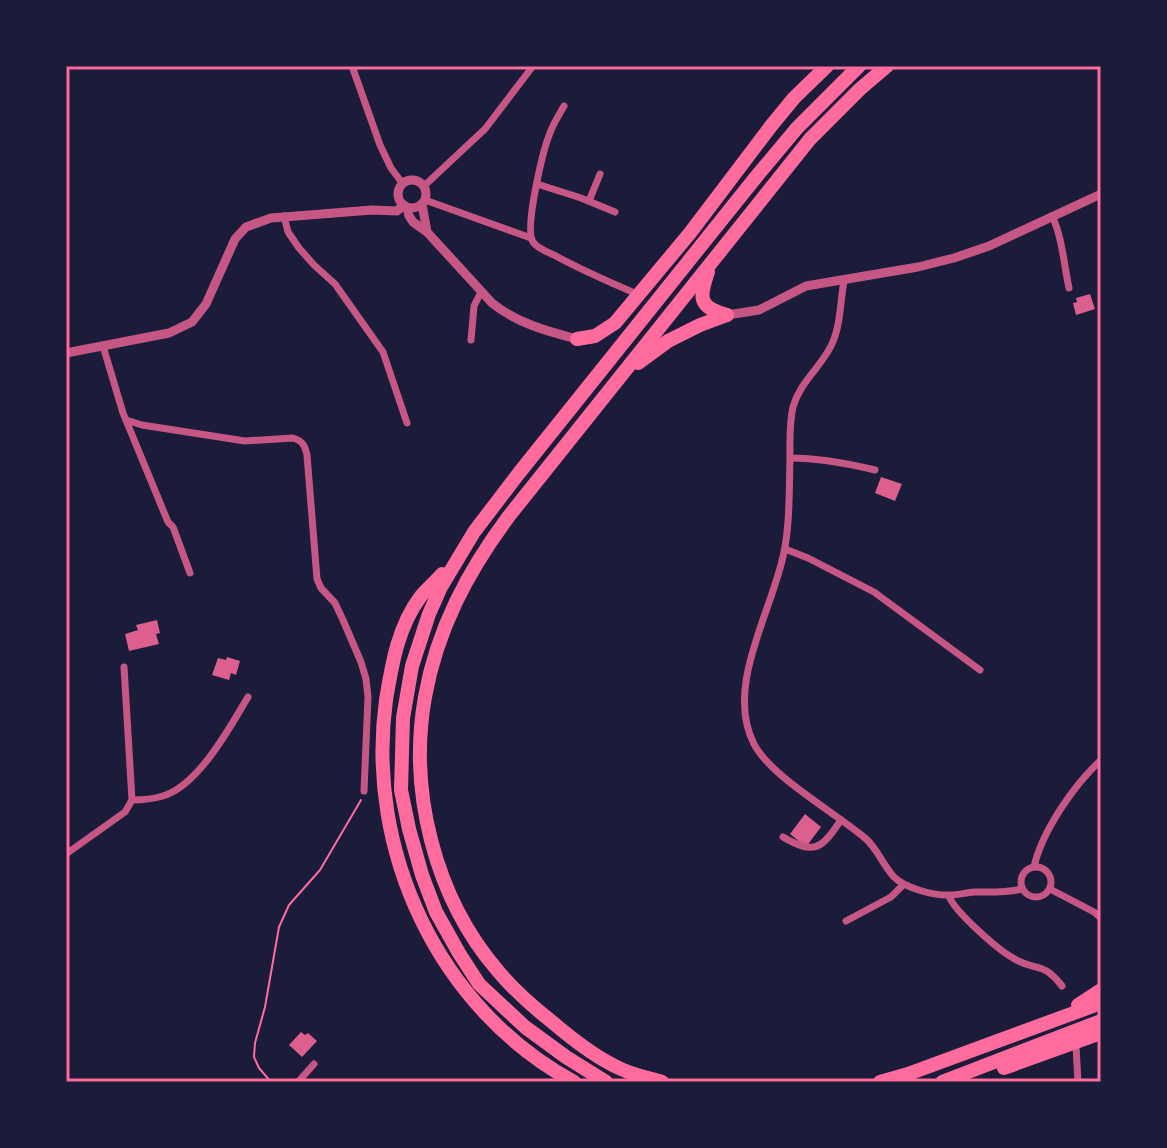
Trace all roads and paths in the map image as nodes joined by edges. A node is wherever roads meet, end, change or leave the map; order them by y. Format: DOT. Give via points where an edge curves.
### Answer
graph roads {
  1 [pos="352,66"];
  2 [pos="533,66"];
  3 [pos="827,66"];
  4 [pos="859,66"];
  5 [pos="887,66"];
  6 [pos="564,106"];
  7 [pos="600,174"];
  8 [pos="537,184"];
  9 [pos="424,186"];
  10 [pos="401,189"];
  11 [pos="1101,194"];
  12 [pos="589,201"];
  13 [pos="424,202"];
  14 [pos="406,206"];
  15 [pos="372,210"];
  16 [pos="615,212"];
  17 [pos="284,216"];
  18 [pos="1052,216"];
  19 [pos="427,232"];
  20 [pos="531,238"];
  21 [pos="712,261"];
  22 [pos="844,281"];
  23 [pos="1069,288"];
  24 [pos="481,292"];
  25 [pos="639,295"];
  26 [pos="727,315"];
  27 [pos="577,339"];
  28 [pos="471,340"];
  29 [pos="103,346"];
  30 [pos="66,353"];
  31 [pos="621,375"];
  32 [pos="126,420"];
  33 [pos="407,423"];
  34 [pos="790,458"];
  35 [pos="875,470"];
  36 [pos="785,549"];
  37 [pos="456,560"];
  38 [pos="190,573"];
  39 [pos="124,667"];
  40 [pos="980,670"];
  41 [pos="248,697"];
  42 [pos="1101,760"];
  43 [pos="364,791"];
  44 [pos="132,800"];
  45 [pos="841,820"];
  46 [pos="783,837"];
  47 [pos="66,854"];
  48 [pos="1034,867"];
  49 [pos="903,885"];
  50 [pos="1022,889"];
  51 [pos="1050,889"];
  52 [pos="949,896"];
  53 [pos="1101,918"];
  54 [pos="846,921"];
  55 [pos="1062,986"];
  56 [pos="1101,990"];
  57 [pos="1101,1003"];
  58 [pos="1061,1018"];
  59 [pos="1101,1021"];
  60 [pos="1101,1033"];
  61 [pos="1076,1046"];
  62 [pos="314,1064"];
  63 [pos="948,1080"];
  64 [pos="271,1082"];
  65 [pos="298,1082"];
  66 [pos="574,1082"];
  67 [pos="606,1082"];
  68 [pos="662,1082"];
  69 [pos="880,1082"];
  70 [pos="1078,1082"];
  1 -- 10 [label="street"];
  2 -- 9 [label="street" via="485,129"];
  3 -- 25 [label="highway" via="771,126"];
  4 -- 37 [label="highway" via="756,177 519,473"];
  5 -- 21 [label="highway" via="810,139"];
  6 -- 8 [label="street" via="551,128"];
  7 -- 12 [label="street"];
  8 -- 12 [label="street"];
  8 -- 20 [label="street"];
  9 -- 10 [label="street" via="414,181"];
  9 -- 13 [label="street"];
  10 -- 14 [label="street" via="399,198"];
  10 -- 15 [label="street" via="386,205"];
  11 -- 18 [label="street"];
  12 -- 16 [label="street"];
  13 -- 14 [label="street"];
  13 -- 19 [label="street"];
  13 -- 20 [label="street"];
  14 -- 15 [label="street"];
  14 -- 19 [label="street" via="413,222"];
  15 -- 17 [label="street"];
  17 -- 29 [label="street" via="241,232 192,322 169,333"];
  17 -- 33 [label="street" via="299,248 335,284 383,352"];
  18 -- 22 [label="street" via="954,258"];
  18 -- 23 [label="street"];
  19 -- 24 [label="street"];
  20 -- 25 [label="street" via="587,274"];
  21 -- 26 [label="highway" via="704,303"];
  21 -- 31 [label="highway"];
  22 -- 26 [label="street" via="806,286 759,310"];
  22 -- 34 [label="street" via="832,344 793,407"];
  24 -- 27 [label="street" via="523,323"];
  24 -- 28 [label="street"];
  25 -- 27 [label="highway" via="615,323 595,336"];
  26 -- 31 [label="highway" via="687,330"];
  29 -- 30 [label="street"];
  29 -- 32 [label="street"];
  31 -- 68 [label="highway" via="489,542 455,600 424,698 422,786 427,824 453,903 498,971 576,1042 621,1069"];
  32 -- 38 [label="street"];
  32 -- 43 [label="street" via="245,441 293,438 305,446 317,579 335,603 366,679"];
  34 -- 35 [label="street"];
  34 -- 36 [label="street"];
  36 -- 40 [label="street" via="874,592"];
  36 -- 45 [label="street" via="747,671 748,725 763,757"];
  37 -- 66 [label="highway" via="408,616 391,668 383,727 389,831 416,910 456,979 489,1019"];
  37 -- 67 [label="highway" via="429,614 406,693 401,790 422,875 436,912 479,984 525,1027"];
  39 -- 44 [label="street"];
  41 -- 44 [label="street" via="211,757 182,786 166,796"];
  42 -- 48 [label="street" via="1058,815"];
  43 -- 64 [label="path" via="320,870 289,905 279,927 254,1057"];
  44 -- 47 [label="street" via="125,812"];
  45 -- 46 [label="street" via="817,846 807,848"];
  45 -- 49 [label="street" via="866,838"];
  48 -- 50 [label="street" via="1024,872"];
  48 -- 51 [label="street" via="1046,871"];
  49 -- 52 [label="street"];
  49 -- 54 [label="street"];
  50 -- 51 [label="street" via="1036,898"];
  50 -- 52 [label="street"];
  51 -- 53 [label="street"];
  52 -- 55 [label="street" via="955,908 1010,957 1051,973"];
  56 -- 58 [label="highway"];
  57 -- 58 [label="highway"];
  58 -- 69 [label="highway"];
  59 -- 63 [label="highway"];
  60 -- 63 [label="highway" via="1006,1068"];
  61 -- 70 [label="street"];
  62 -- 65 [label="street"];
}
